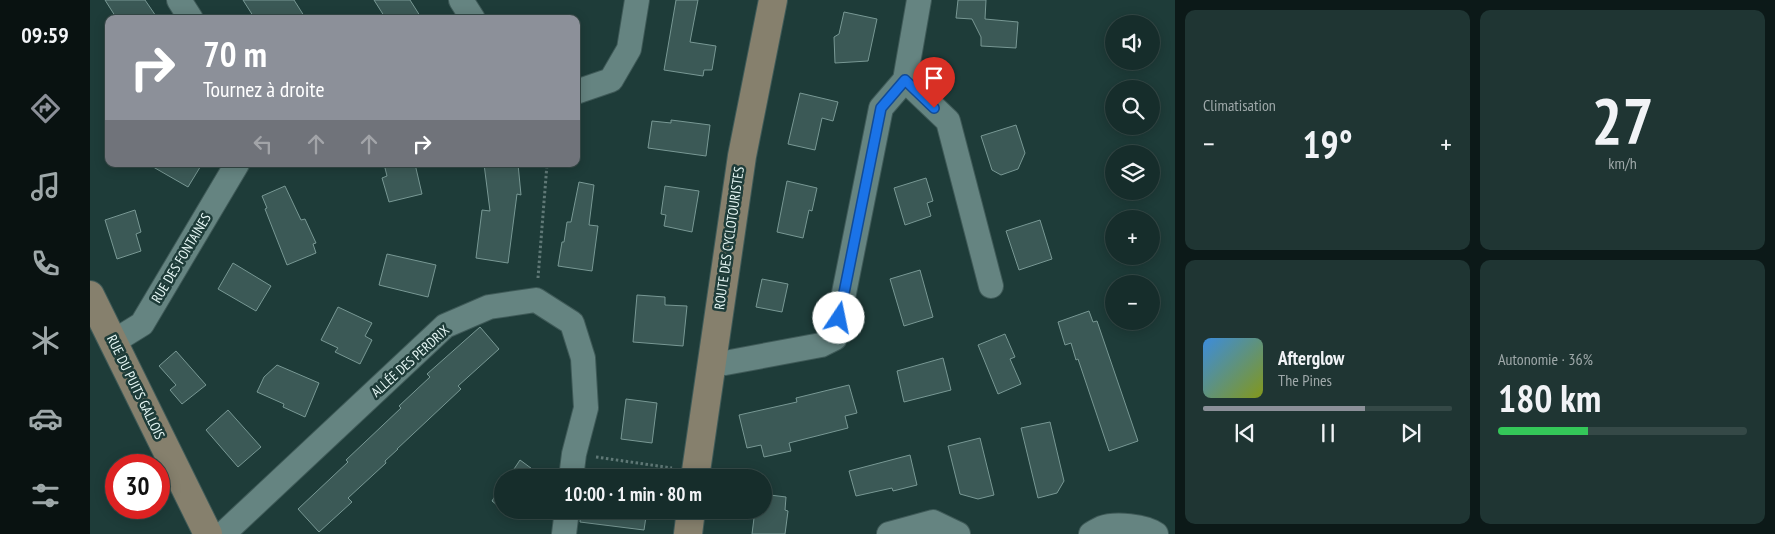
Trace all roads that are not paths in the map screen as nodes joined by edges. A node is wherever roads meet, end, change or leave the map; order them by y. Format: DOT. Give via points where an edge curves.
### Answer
graph roads {
  1 [pos="179,0"];
  2 [pos="461,0"];
  3 [pos="637,0"];
  4 [pos="773,0"];
  5 [pos="919,0"];
  6 [pos="188,15"];
  7 [pos="470,15"];
  8 [pos="905,80"];
  9 [pos="580,91"];
  10 [pos="235,167"];
  11 [pos="991,286"];
  12 [pos="92,305"];
  13 [pos="113,342"];
  14 [pos="711,359"];
  15 [pos="572,469"];
  16 [pos="685,469"];
  17 [pos="566,519"];
  18 [pos="690,519"];
  19 [pos="208,534"];
  20 [pos="222,534"];
  21 [pos="564,534"];
  22 [pos="688,534"];
  23 [pos="889,534"];
  24 [pos="958,534"];
  25 [pos="1091,534"];
  26 [pos="1156,534"];
  1 -- 6 [label="street"];
  2 -- 7 [label="street"];
  3 -- 9 [label="street" via="629,49 611,80"];
  4 -- 14 [label="street, ROUTE DES CYCLOTOURISTES" via="742,156"];
  5 -- 8 [label="street"];
  8 -- 11 [label="street" via="948,122"];
  8 -- 14 [label="street" via="881,108 835,338 822,345 724,363"];
  10 -- 13 [label="street, RUE DES FONTAINES" via="142,324"];
  12 -- 13 [label="street, RUE DU PUITS GALLOIS"];
  13 -- 19 [label="street, RUE DU PUITS GALLOIS"];
  14 -- 16 [label="street, ROUTE DES CYCLOTOURISTES"];
  15 -- 20 [label="street, ALLÉE DES PERDRIX" via="586,408 583,358 572,323 536,300 489,307 445,326"];
  17 -- 21 [label="street"];
  18 -- 22 [label="street"];
  23 -- 24 [label="street" via="933,522"];
  25 -- 26 [label="street" via="1103,527 1127,525"];
}
